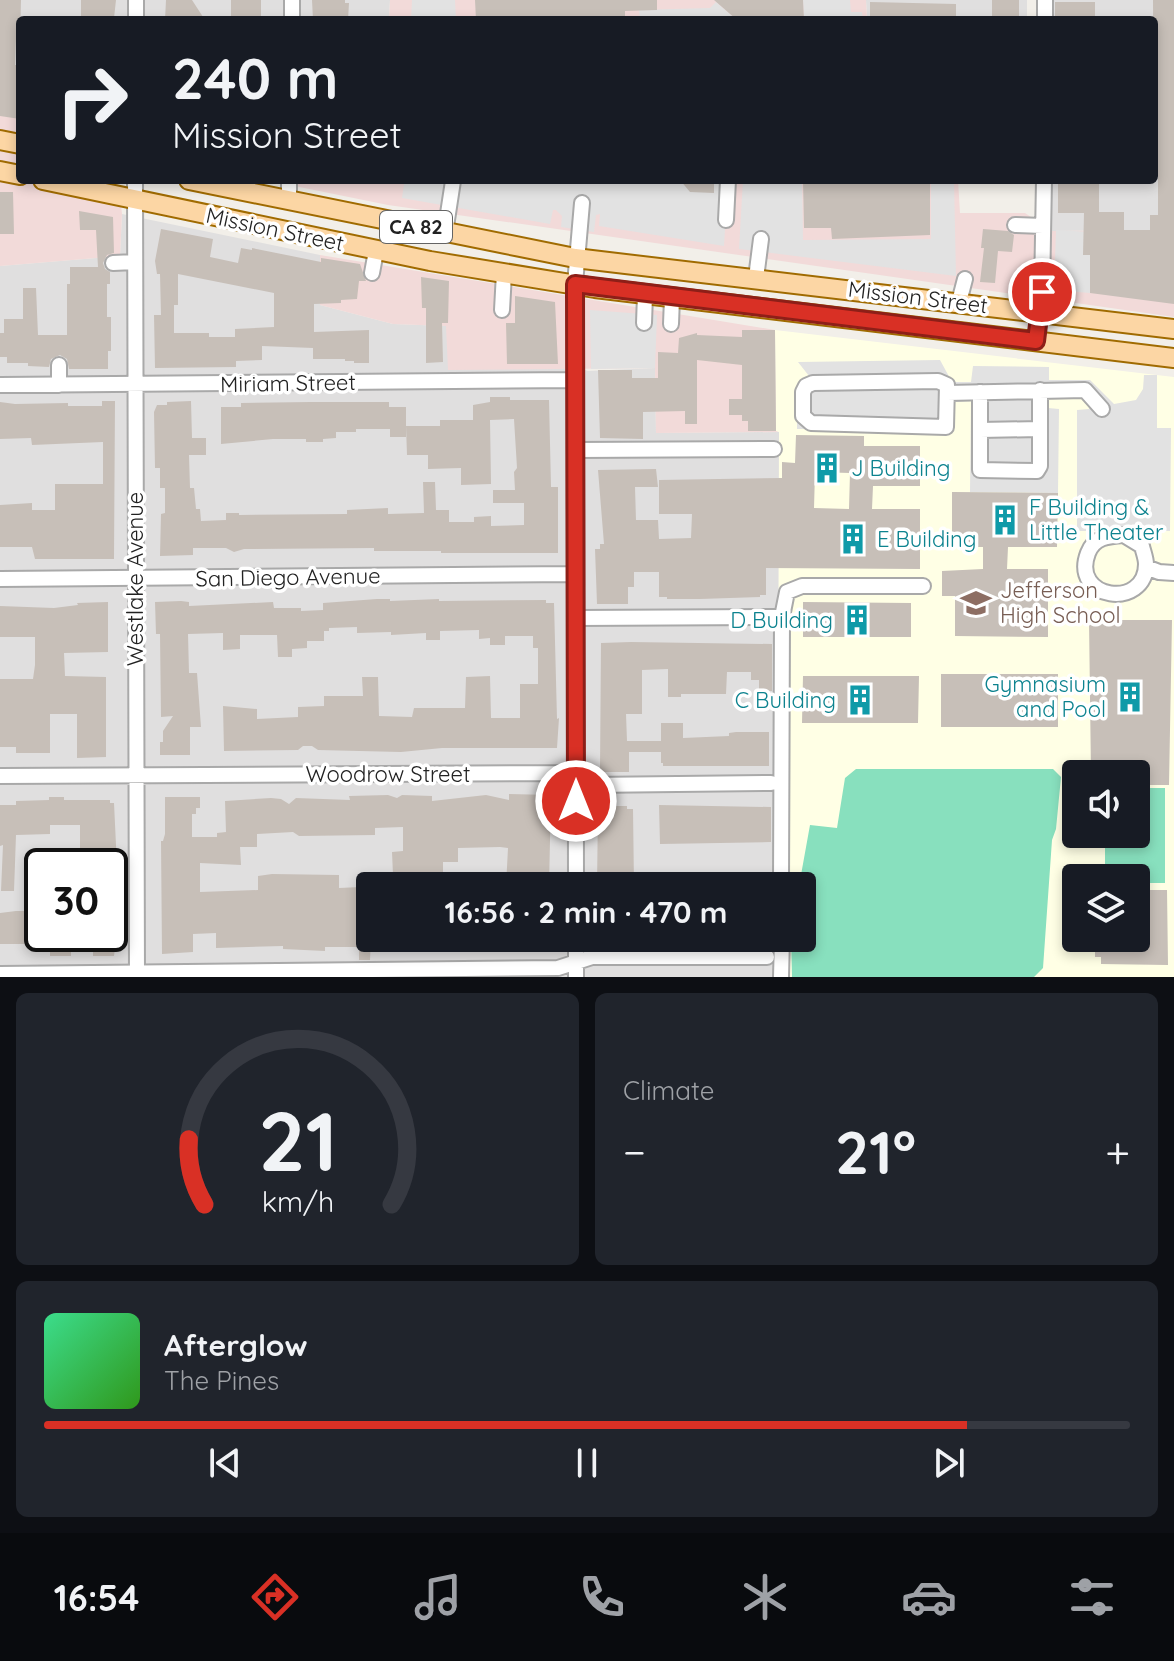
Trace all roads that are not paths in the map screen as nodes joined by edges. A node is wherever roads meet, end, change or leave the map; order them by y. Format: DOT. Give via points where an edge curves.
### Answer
graph roads {
  1 [pos="84,184"];
  2 [pos="209,184"];
  3 [pos="289,184"];
  4 [pos="453,184"];
  5 [pos="728,184"];
  6 [pos="1044,184"];
  7 [pos="135,189"];
  8 [pos="289,200"];
  9 [pos="582,203"];
  10 [pos="726,220"];
  11 [pos="1015,225"];
  12 [pos="1043,226"];
  13 [pos="445,233"];
  14 [pos="761,239"];
  15 [pos="376,251"];
  16 [pos="575,258"];
  17 [pos="135,262"];
  18 [pos="113,263"];
  19 [pos="372,273"];
  20 [pos="504,273"];
  21 [pos="756,278"];
  22 [pos="965,279"];
  23 [pos="575,284"];
  24 [pos="645,295"];
  25 [pos="672,298"];
  26 [pos="959,302"];
  27 [pos="502,310"];
  28 [pos="1039,312"];
  29 [pos="644,323"];
  30 [pos="671,324"];
  31 [pos="1174,329"];
  32 [pos="1036,341"];
  33 [pos="1174,358"];
  34 [pos="59,365"];
  35 [pos="576,380"];
  36 [pos="0,385"];
  37 [pos="59,385"];
  38 [pos="135,385"];
  39 [pos="1040,390"];
  40 [pos="980,392"];
  41 [pos="947,393"];
  42 [pos="1102,409"];
  43 [pos="1040,429"];
  44 [pos="980,430"];
  45 [pos="709,433"];
  46 [pos="709,449"];
  47 [pos="774,449"];
  48 [pos="576,450"];
  49 [pos="1146,567"];
  50 [pos="1173,573"];
  51 [pos="576,574"];
  52 [pos="135,578"];
  53 [pos="0,579"];
  54 [pos="923,586"];
  55 [pos="779,617"];
  56 [pos="576,618"];
  57 [pos="576,773"];
  58 [pos="0,776"];
  59 [pos="137,776"];
  60 [pos="771,783"];
  61 [pos="576,872"];
  62 [pos="781,872"];
  63 [pos="782,952"];
  64 [pos="767,957"];
  65 [pos="576,969"];
  66 [pos="0,974"];
  67 [pos="137,974"];
  68 [pos="781,977"];
  1 -- 7 [label="main road, Mission Street / CA 82"];
  2 -- 8 [label="main road, Mission Street / CA 82"];
  3 -- 8 [label="street"];
  4 -- 13 [label="street"];
  5 -- 10 [label="street"];
  6 -- 12 [label="street"];
  7 -- 15 [label="main road, Mission Street / CA 82"];
  7 -- 17 [label="street, Westlake Avenue"];
  8 -- 13 [label="main road, Mission Street / CA 82"];
  9 -- 16 [label="street"];
  11 -- 12 [label="street"];
  12 -- 28 [label="street" via="1048,271"];
  13 -- 16 [label="main road, Mission Street / CA 82"];
  14 -- 21 [label="street"];
  15 -- 19 [label="street"];
  15 -- 20 [label="main road, Mission Street / CA 82"];
  16 -- 21 [label="main road, Mission Street / CA 82"];
  16 -- 23 [label="street"];
  17 -- 18 [label="street"];
  17 -- 38 [label="street, Westlake Avenue"];
  20 -- 23 [label="main road, Mission Street / CA 82"];
  20 -- 27 [label="street"];
  21 -- 26 [label="main road, Mission Street / CA 82"];
  22 -- 26 [label="street"];
  23 -- 24 [label="main road, Mission Street / CA 82"];
  23 -- 35 [label="street"];
  24 -- 25 [label="main road, Mission Street / CA 82"];
  24 -- 29 [label="street"];
  25 -- 30 [label="street"];
  25 -- 32 [label="main road, Mission Street / CA 82"];
  26 -- 28 [label="main road, Mission Street / CA 82"];
  28 -- 31 [label="main road, Mission Street / CA 82"];
  28 -- 32 [label="street"];
  32 -- 33 [label="main road, Mission Street / CA 82"];
  34 -- 37 [label="street"];
  35 -- 38 [label="street, Miriam Street"];
  35 -- 48 [label="street"];
  36 -- 37 [label="street, Miriam Street"];
  37 -- 38 [label="street, Miriam Street"];
  38 -- 52 [label="street, Westlake Avenue"];
  39 -- 40 [label="street"];
  39 -- 42 [label="street" via="1085,390"];
  39 -- 43 [label="street"];
  40 -- 41 [label="street"];
  40 -- 44 [label="street"];
  41 -- 41 [label="street" via="946,427 811,423 803,416 803,392 813,383 938,381 947,385"];
  43 -- 44 [label="street"];
  43 -- 44 [label="street" via="1037,471 980,470"];
  45 -- 46 [label="street"];
  46 -- 47 [label="street"];
  46 -- 48 [label="street" via="673,444"];
  48 -- 51 [label="street"];
  49 -- 49 [label="street" via="1142,546 1124,535 1103,536 1090,546 1085,561 1087,577 1097,590 1112,595 1128,593"];
  49 -- 50 [label="street"];
  51 -- 52 [label="street, San Diego Avenue"];
  51 -- 56 [label="street"];
  52 -- 53 [label="street, San Diego Avenue"];
  52 -- 59 [label="street, Westlake Avenue"];
  54 -- 55 [label="street" via="802,586 787,592"];
  55 -- 56 [label="street"];
  55 -- 62 [label="street"];
  56 -- 57 [label="street"];
  57 -- 59 [label="street, Woodrow Street"];
  57 -- 60 [label="street, Woodrow Street" via="590,785"];
  57 -- 61 [label="street"];
  58 -- 59 [label="street, Woodrow Street"];
  59 -- 67 [label="street, Westlake Avenue"];
  63 -- 68 [label="street"];
  64 -- 65 [label="street" via="592,957"];
  65 -- 67 [label="street"];
  66 -- 67 [label="street"];
}
